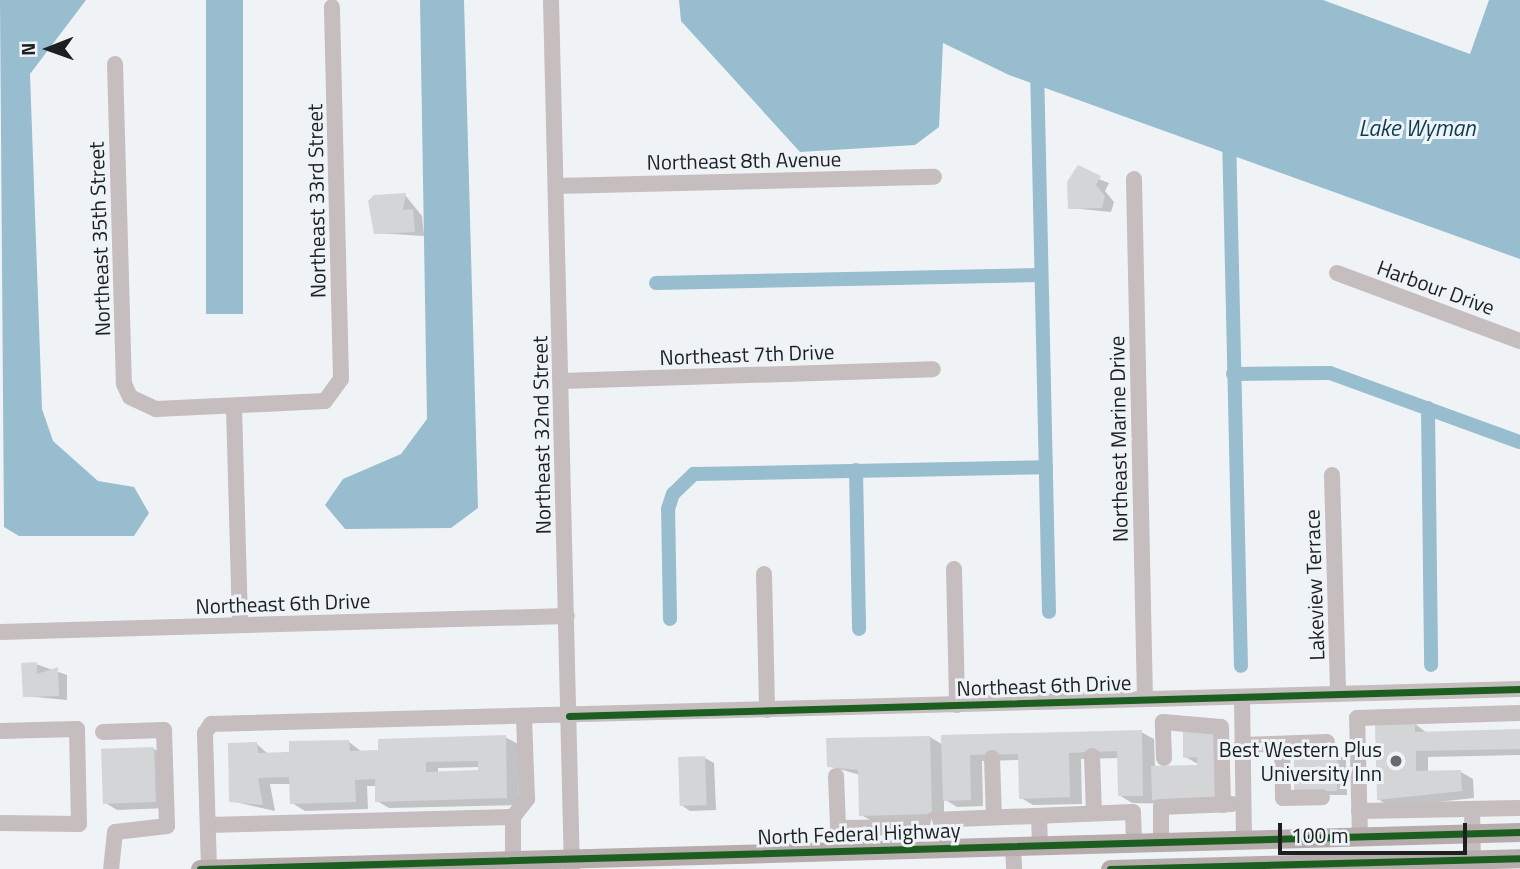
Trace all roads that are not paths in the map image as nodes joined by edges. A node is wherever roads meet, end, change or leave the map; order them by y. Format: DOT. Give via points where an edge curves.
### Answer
graph roads {
  1 [pos="551,0"];
  2 [pos="332,6"];
  3 [pos="115,64"];
  4 [pos="934,177"];
  5 [pos="1134,179"];
  6 [pos="556,186"];
  7 [pos="1337,273"];
  8 [pos="1520,341"];
  9 [pos="933,369"];
  10 [pos="561,381"];
  11 [pos="234,407"];
  12 [pos="1332,475"];
  13 [pos="954,569"];
  14 [pos="764,575"];
  15 [pos="567,616"];
  16 [pos="240,625"];
  17 [pos="0,632"];
  18 [pos="1520,689"];
  19 [pos="1338,694"];
  20 [pos="1242,696"];
  21 [pos="1145,699"];
  22 [pos="957,705"];
  23 [pos="767,710"];
  24 [pos="1520,713"];
  25 [pos="569,716"];
  26 [pos="524,717"];
  27 [pos="0,731"];
  28 [pos="103,732"];
  29 [pos="1221,732"];
  30 [pos="1242,738"];
  31 [pos="1327,742"];
  32 [pos="1282,744"];
  33 [pos="1092,756"];
  34 [pos="992,758"];
  35 [pos="1164,758"];
  36 [pos="836,776"];
  37 [pos="1322,797"];
  38 [pos="1244,804"];
  39 [pos="1223,805"];
  40 [pos="1520,807"];
  41 [pos="1472,809"];
  42 [pos="1359,811"];
  43 [pos="1094,813"];
  44 [pos="1039,816"];
  45 [pos="513,817"];
  46 [pos="994,817"];
  47 [pos="0,823"];
  48 [pos="208,825"];
  49 [pos="929,827"];
  50 [pos="838,828"];
  51 [pos="893,828"];
  52 [pos="1520,832"];
  53 [pos="1472,834"];
  54 [pos="1360,837"];
  55 [pos="1244,840"];
  56 [pos="1161,842"];
  57 [pos="1134,843"];
  58 [pos="1040,846"];
  59 [pos="1013,847"];
  60 [pos="929,849"];
  61 [pos="894,850"];
  62 [pos="839,851"];
  63 [pos="1520,858"];
  64 [pos="513,860"];
  65 [pos="572,864"];
  66 [pos="1473,864"];
  67 [pos="1337,866"];
  68 [pos="1271,867"];
  69 [pos="1161,868"];
  70 [pos="111,869"];
  71 [pos="200,869"];
  72 [pos="209,869"];
  73 [pos="1014,869"];
  74 [pos="1110,869"];
  1 -- 6 [label="street, Northeast 32nd Street"];
  2 -- 11 [label="street, Northeast 33rd Street" via="341,379 335,392 311,404"];
  3 -- 11 [label="street, Northeast 35th Street" via="124,384 142,406"];
  4 -- 6 [label="street, Northeast 8th Avenue"];
  5 -- 21 [label="street, Northeast Marine Drive"];
  6 -- 10 [label="street, Northeast 32nd Street"];
  7 -- 8 [label="street, Harbour Drive"];
  9 -- 10 [label="street, Northeast 7th Drive"];
  10 -- 15 [label="street, Northeast 32nd Street"];
  11 -- 16 [label="street"];
  12 -- 19 [label="street, Lakeview Terrace"];
  13 -- 22 [label="street"];
  14 -- 23 [label="street"];
  15 -- 16 [label="street, Northeast 6th Drive"];
  15 -- 25 [label="street, Northeast 32nd Street"];
  16 -- 17 [label="street, Northeast 6th Drive"];
  18 -- 19 [label="street, Northeast 6th Drive"];
  19 -- 20 [label="street, Northeast 6th Drive"];
  20 -- 21 [label="street, Northeast 6th Drive"];
  20 -- 30 [label="street"];
  21 -- 22 [label="street, Northeast 6th Drive"];
  22 -- 23 [label="street, Northeast 6th Drive"];
  23 -- 25 [label="street, Northeast 6th Drive"];
  24 -- 42 [label="street" via="1357,718"];
  25 -- 26 [label="street, Northeast 6th Drive"];
  25 -- 65 [label="street, Northeast 32nd Street"];
  26 -- 45 [label="street" via="527,799"];
  26 -- 48 [label="street, Northeast 6th Drive" via="211,724 205,733"];
  27 -- 47 [label="street" via="77,729 79,824"];
  28 -- 70 [label="street" via="164,730 167,826 115,832"];
  29 -- 30 [label="street"];
  29 -- 35 [label="street" via="1213,722 1163,722"];
  29 -- 39 [label="street"];
  30 -- 32 [label="street"];
  30 -- 38 [label="street"];
  31 -- 32 [label="street"];
  32 -- 37 [label="street" via="1283,798"];
  33 -- 43 [label="street"];
  34 -- 46 [label="street"];
  36 -- 50 [label="street"];
  38 -- 39 [label="street"];
  38 -- 55 [label="street"];
  39 -- 56 [label="street" via="1161,807"];
  40 -- 41 [label="street"];
  41 -- 42 [label="street"];
  41 -- 53 [label="street"];
  42 -- 54 [label="street"];
  43 -- 44 [label="street"];
  43 -- 57 [label="street" via="1133,812"];
  44 -- 46 [label="street"];
  44 -- 58 [label="street"];
  45 -- 48 [label="street"];
  45 -- 64 [label="street"];
  46 -- 49 [label="street" via="933,820"];
  48 -- 72 [label="street"];
  49 -- 51 [label="street"];
  49 -- 60 [label="street"];
  50 -- 51 [label="street"];
  50 -- 62 [label="street"];
  51 -- 61 [label="street"];
  52 -- 53 [label="main road, North Federal Highway"];
  53 -- 54 [label="main road, North Federal Highway"];
  53 -- 66 [label="street"];
  54 -- 55 [label="main road, North Federal Highway"];
  55 -- 56 [label="main road, North Federal Highway"];
  56 -- 57 [label="main road, North Federal Highway"];
  57 -- 58 [label="main road, North Federal Highway"];
  58 -- 59 [label="main road, North Federal Highway"];
  59 -- 60 [label="main road, North Federal Highway"];
  59 -- 73 [label="street"];
  60 -- 61 [label="main road, North Federal Highway"];
  61 -- 62 [label="main road, North Federal Highway"];
  62 -- 65 [label="main road, North Federal Highway"];
  63 -- 66 [label="main road"];
  64 -- 65 [label="main road, North Federal Highway"];
  64 -- 72 [label="main road, North Federal Highway"];
  66 -- 67 [label="main road"];
  67 -- 68 [label="main road"];
  68 -- 69 [label="main road"];
  69 -- 74 [label="main road"];
  71 -- 72 [label="main road, North Federal Highway"];
}
